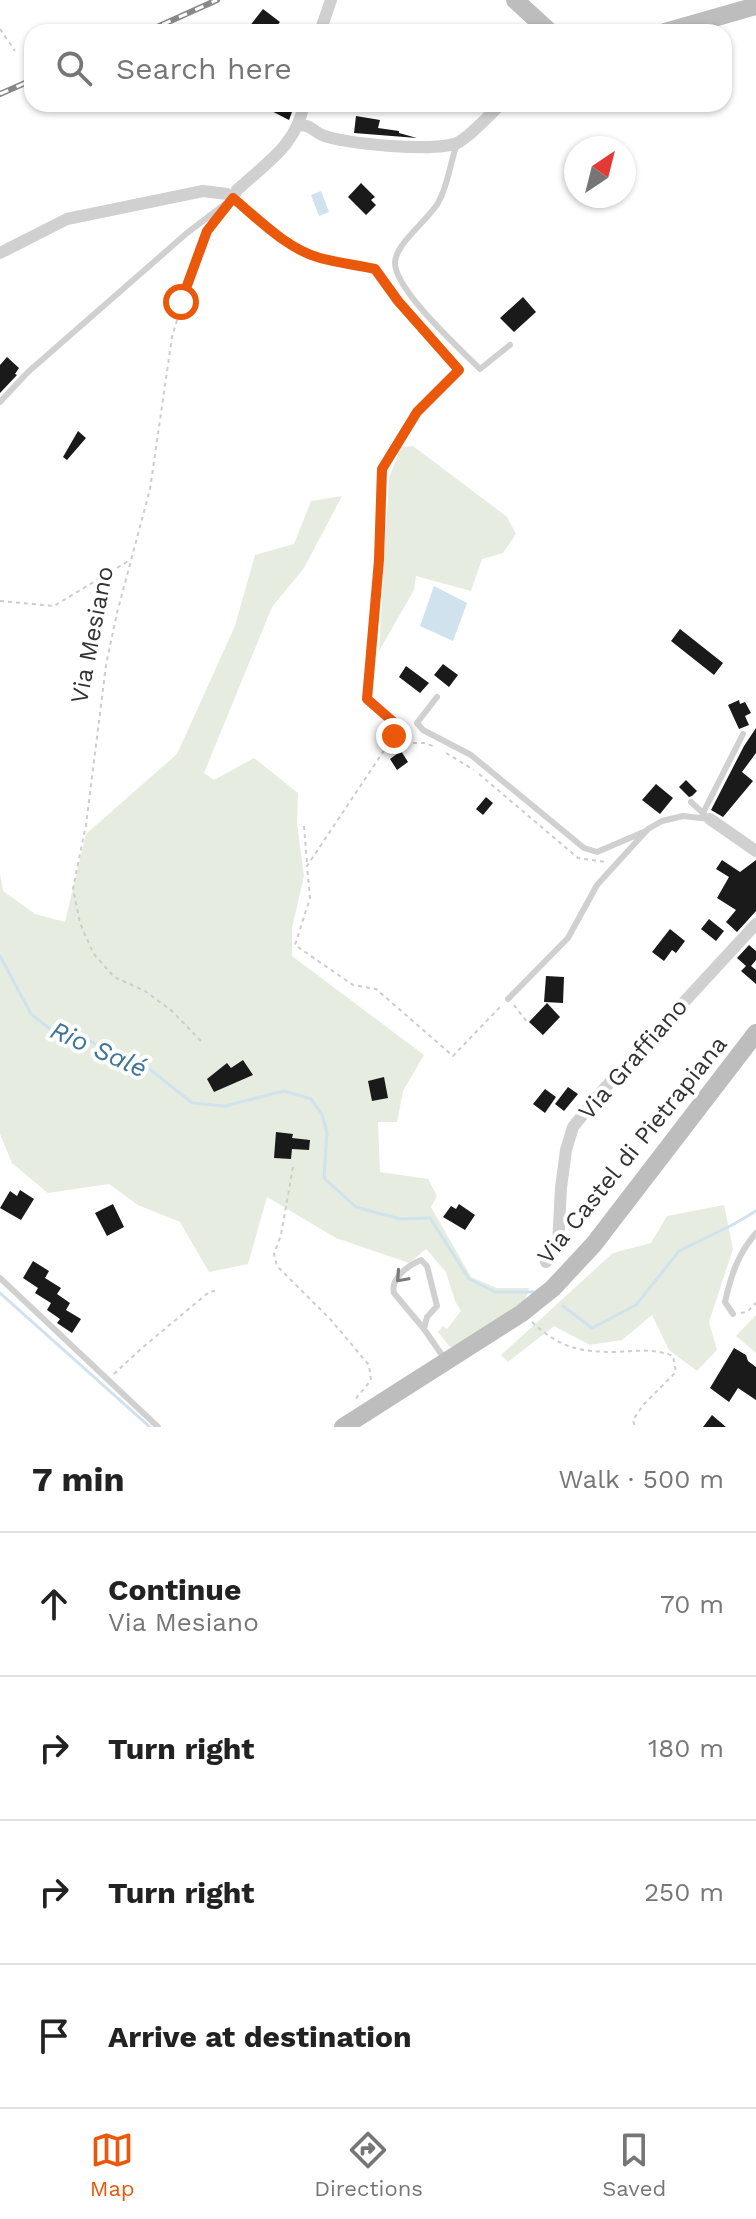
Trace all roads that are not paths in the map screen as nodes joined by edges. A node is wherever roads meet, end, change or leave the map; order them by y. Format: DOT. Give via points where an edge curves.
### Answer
graph roads {
  1 [pos="331,0"];
  2 [pos="515,0"];
  3 [pos="756,6"];
  4 [pos="323,24"];
  5 [pos="541,24"];
  6 [pos="694,24"];
  7 [pos="302,112"];
  8 [pos="492,112"];
  9 [pos="300,125"];
  10 [pos="457,144"];
  11 [pos="233,198"];
  12 [pos="0,253"];
  13 [pos="510,345"];
  14 [pos="0,402"];
  15 [pos="437,697"];
  16 [pos="743,734"];
  17 [pos="691,802"];
  18 [pos="706,816"];
  19 [pos="646,831"];
  20 [pos="756,851"];
  21 [pos="756,924"];
  22 [pos="508,999"];
  23 [pos="756,1033"];
  24 [pos="756,1233"];
  25 [pos="546,1262"];
  26 [pos="0,1278"];
  27 [pos="733,1314"];
  28 [pos="424,1329"];
  29 [pos="447,1362"];
  30 [pos="158,1427"];
  31 [pos="343,1427"];
  1 -- 4 [label="street"];
  2 -- 5 [label="main road"];
  3 -- 6 [label="main road"];
  7 -- 9 [label="street"];
  8 -- 10 [label="street"];
  9 -- 10 [label="street" via="322,135 382,145"];
  9 -- 11 [label="street"];
  10 -- 13 [label="lane" via="438,203 399,249 395,267 404,287 480,369"];
  11 -- 12 [label="street" via="203,191 67,219"];
  11 -- 14 [label="lane" via="39,362"];
  15 -- 19 [label="lane" via="417,723 423,730 471,755 584,848 597,852"];
  16 -- 18 [label="lane"];
  17 -- 18 [label="lane"];
  18 -- 19 [label="lane" via="662,821"];
  18 -- 20 [label="street"];
  19 -- 22 [label="lane" via="597,885 568,938"];
  21 -- 25 [label="street, Via Graffiano" via="573,1127 561,1188 558,1245"];
  23 -- 29 [label="main road, Via Castel di Pietrapiana" via="578,1262 522,1313"];
  24 -- 27 [label="lane" via="731,1275 725,1302"];
  26 -- 30 [label="lane"];
  28 -- 28 [label="lane, one-way" via="437,1306 421,1260 392,1286"];
  28 -- 29 [label="lane"];
  29 -- 31 [label="main road, Via Castel di Pietrapiana"];
}
